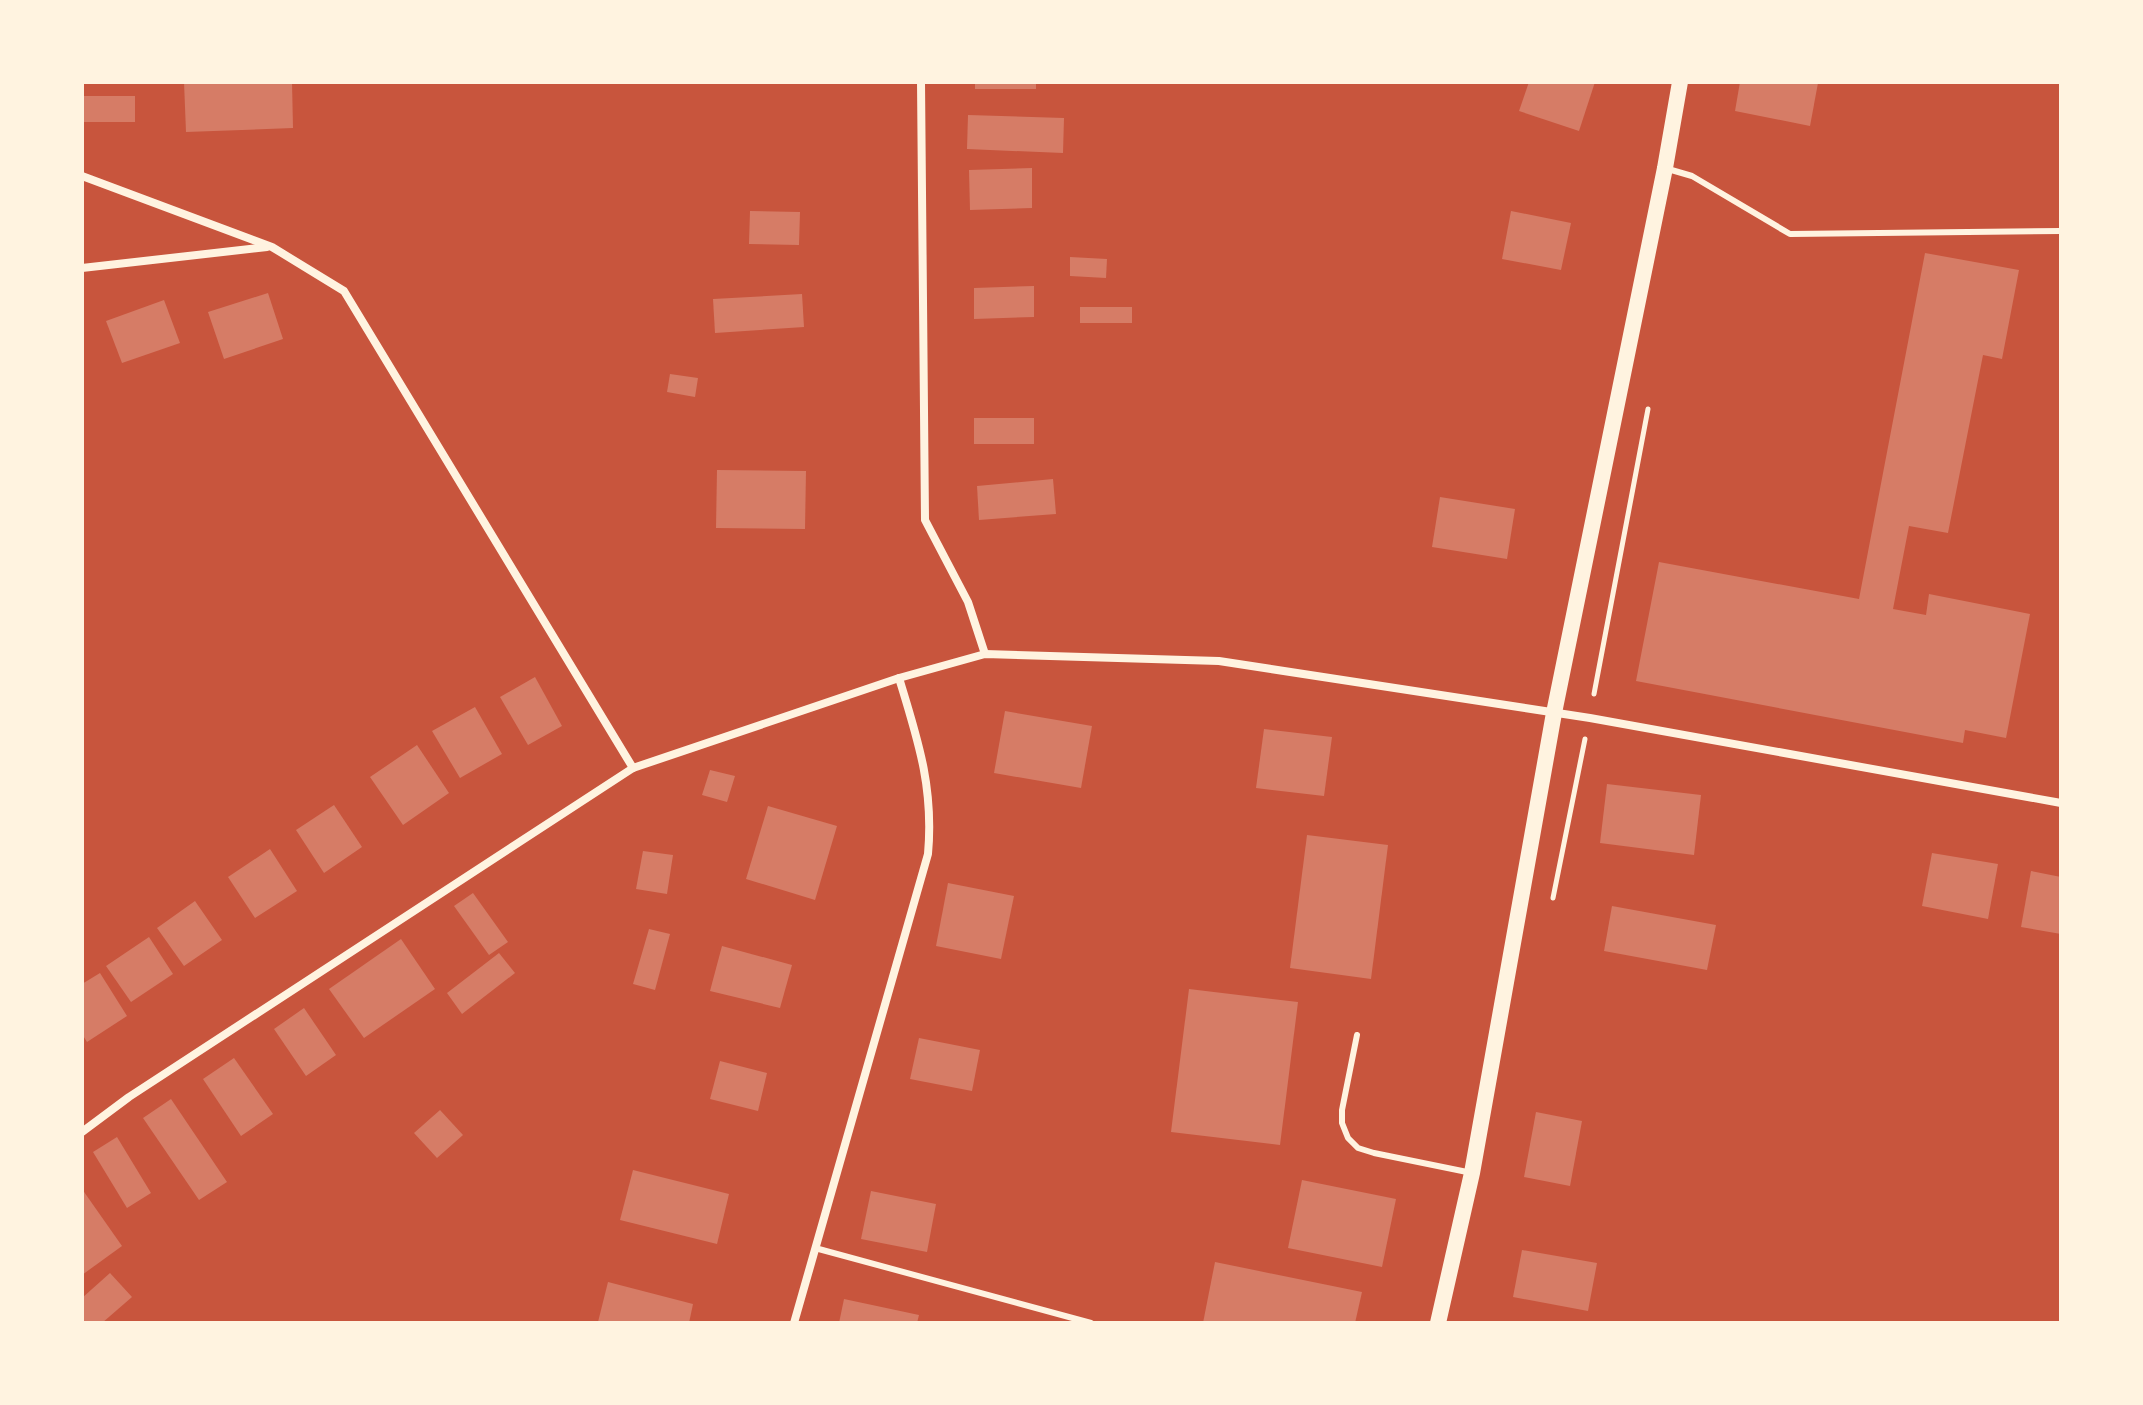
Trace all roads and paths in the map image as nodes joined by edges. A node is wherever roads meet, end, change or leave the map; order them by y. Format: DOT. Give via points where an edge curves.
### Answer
graph roads {
  1 [pos="921,82"];
  2 [pos="1680,82"];
  3 [pos="1665,168"];
  4 [pos="82,176"];
  5 [pos="2061,231"];
  6 [pos="272,247"];
  7 [pos="82,268"];
  8 [pos="985,654"];
  9 [pos="899,678"];
  10 [pos="1554,713"];
  11 [pos="633,768"];
  12 [pos="2061,803"];
  13 [pos="1357,1035"];
  14 [pos="82,1132"];
  15 [pos="1472,1173"];
  16 [pos="815,1248"];
  17 [pos="794,1323"];
  18 [pos="1091,1323"];
  19 [pos="1438,1323"];
  1 -- 8 [label="street" via="925,520 968,602"];
  2 -- 3 [label="main road"];
  3 -- 5 [label="lane" via="1692,176 1790,234"];
  3 -- 10 [label="main road"];
  4 -- 6 [label="street"];
  6 -- 7 [label="street"];
  6 -- 11 [label="street" via="344,291"];
  8 -- 9 [label="street"];
  8 -- 10 [label="street" via="1219,661"];
  9 -- 11 [label="street"];
  9 -- 16 [label="street" via="925,772 931,825 928,854"];
  10 -- 12 [label="street"];
  10 -- 15 [label="main road"];
  11 -- 14 [label="street"];
  13 -- 15 [label="lane" via="1342,1110 1348,1138 1374,1153"];
  15 -- 19 [label="main road"];
  16 -- 17 [label="street"];
  16 -- 18 [label="lane"];
}
